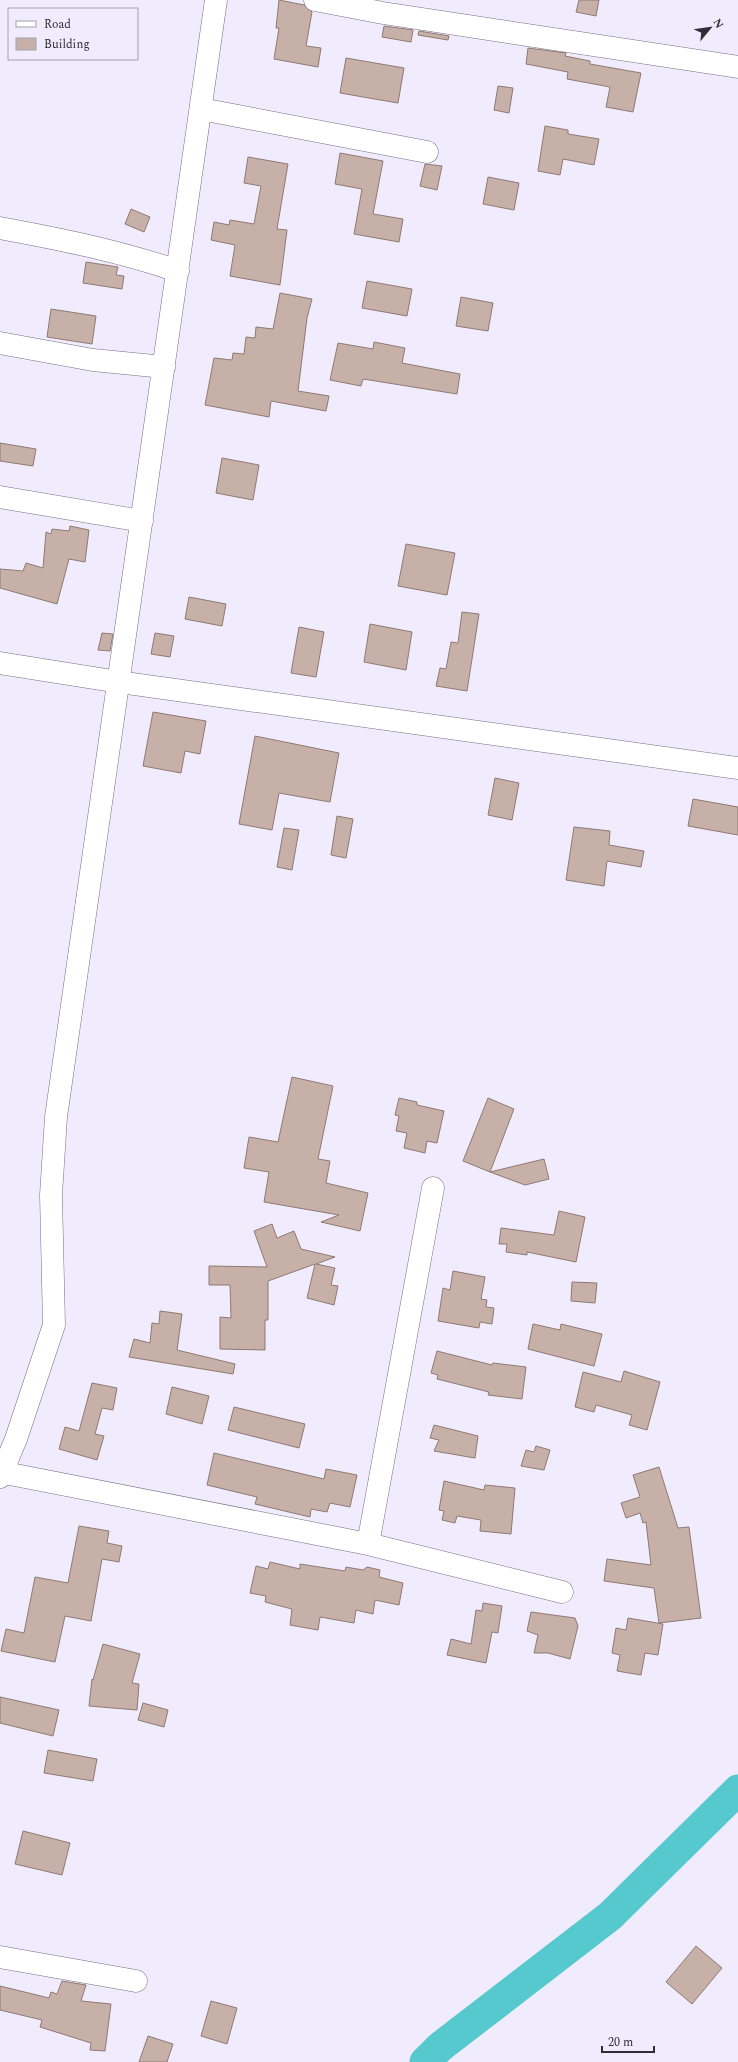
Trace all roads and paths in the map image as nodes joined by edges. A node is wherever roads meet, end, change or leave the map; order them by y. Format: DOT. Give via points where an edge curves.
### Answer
graph roads {
  1 [pos="216,0"];
  2 [pos="315,0"];
  3 [pos="738,67"];
  4 [pos="201,109"];
  5 [pos="427,152"];
  6 [pos="0,228"];
  7 [pos="178,271"];
  8 [pos="0,343"];
  9 [pos="164,367"];
  10 [pos="0,498"];
  11 [pos="142,521"];
  12 [pos="0,662"];
  13 [pos="119,682"];
  14 [pos="738,768"];
  15 [pos="433,1188"];
  16 [pos="1,1474"];
  17 [pos="368,1544"];
  18 [pos="562,1592"];
  19 [pos="0,1957"];
  20 [pos="136,1981"];
  1 -- 4 [label="street"];
  2 -- 3 [label="street" via="383,13"];
  4 -- 5 [label="street"];
  4 -- 7 [label="street"];
  6 -- 7 [label="street" via="135,256"];
  7 -- 9 [label="street"];
  8 -- 9 [label="street" via="93,360"];
  9 -- 11 [label="street"];
  10 -- 11 [label="street"];
  11 -- 13 [label="street"];
  12 -- 13 [label="street"];
  13 -- 14 [label="street"];
  13 -- 16 [label="street" via="56,1117 51,1195 54,1325 16,1439"];
  15 -- 17 [label="street"];
  16 -- 17 [label="street"];
  17 -- 18 [label="street"];
  19 -- 20 [label="street"];
}
